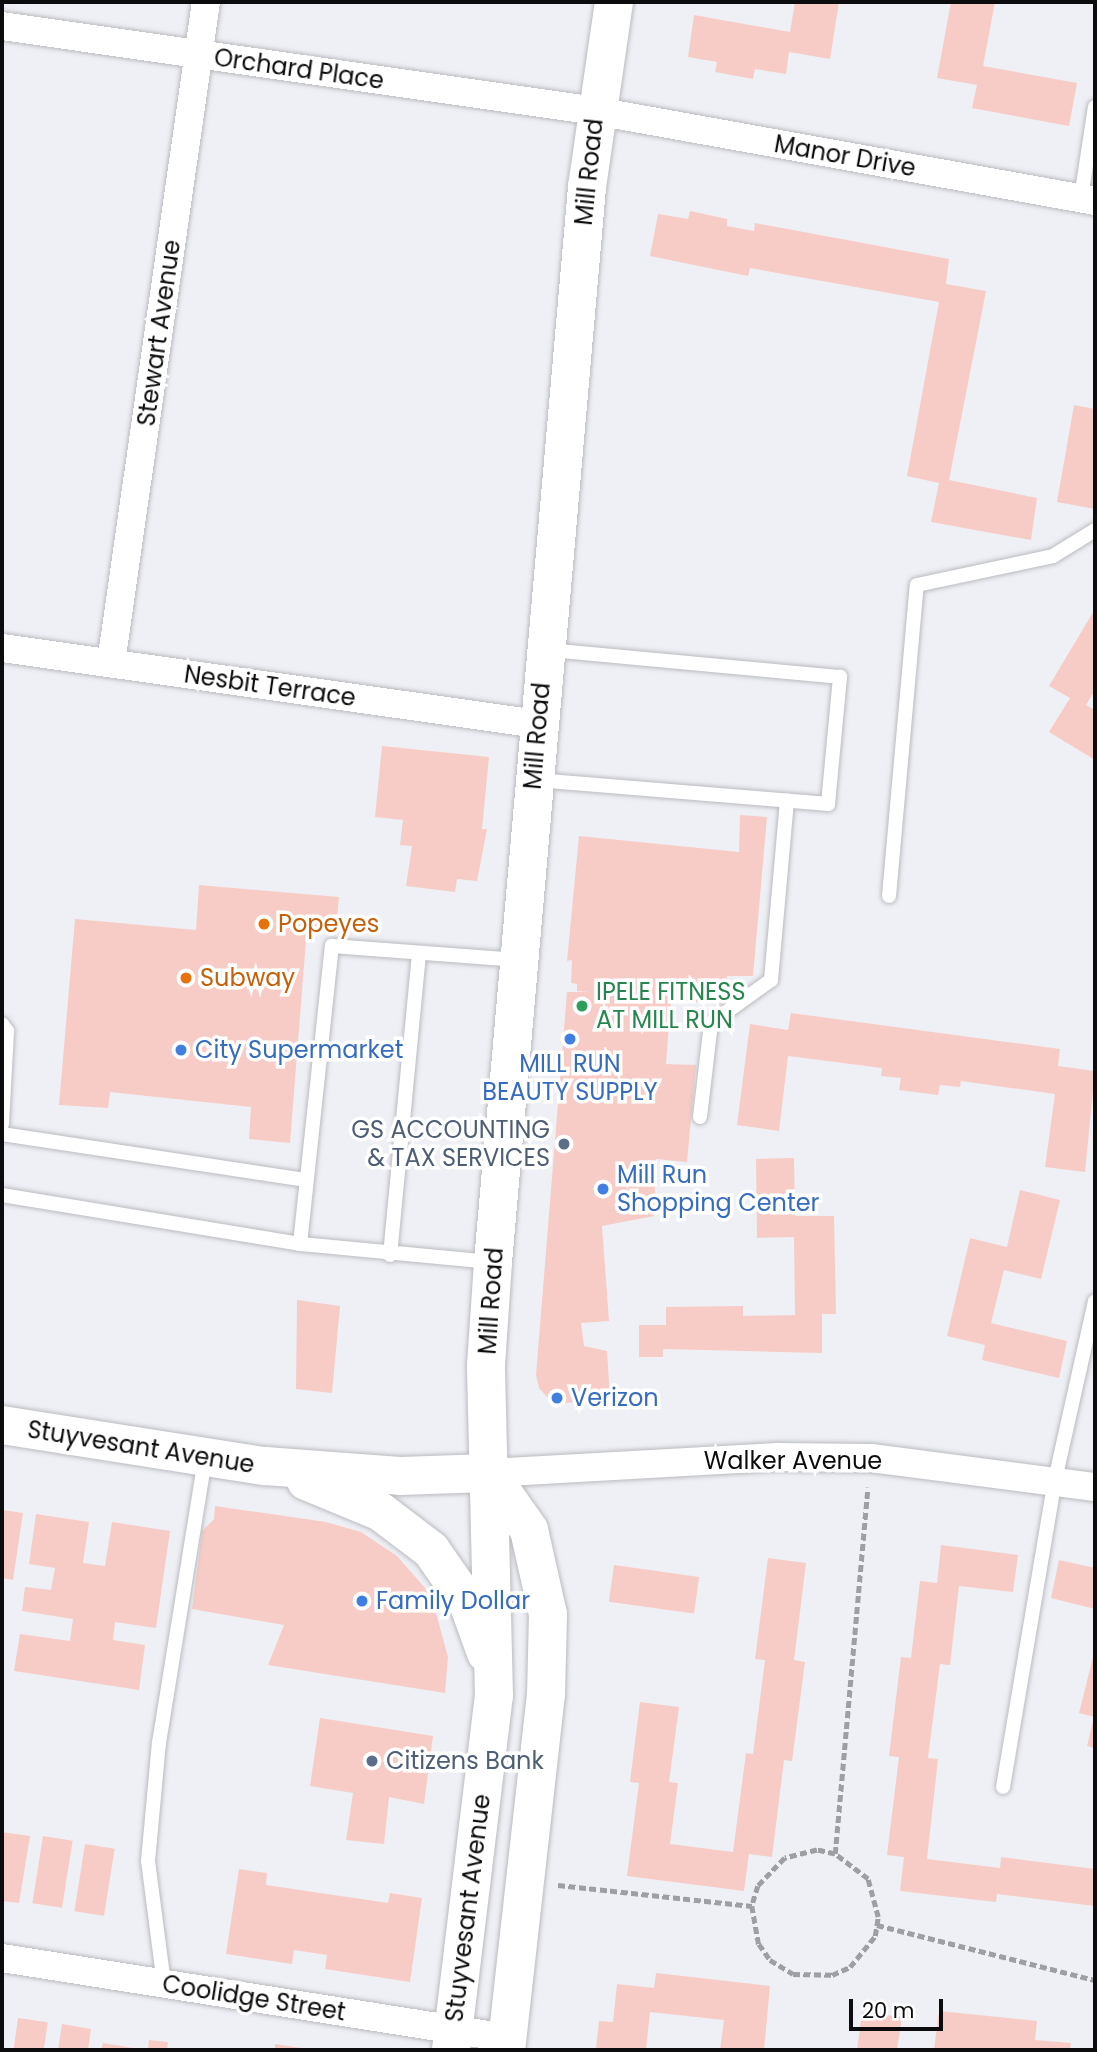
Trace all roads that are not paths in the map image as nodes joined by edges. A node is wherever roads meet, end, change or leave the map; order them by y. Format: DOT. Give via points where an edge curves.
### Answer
graph roads {
  1 [pos="206,2"];
  2 [pos="614,2"];
  3 [pos="2,26"];
  4 [pos="199,54"];
  5 [pos="1095,107"];
  6 [pos="596,111"];
  7 [pos="1088,200"];
  8 [pos="1095,530"];
  9 [pos="2,648"];
  10 [pos="544,650"];
  11 [pos="111,663"];
  12 [pos="538,724"];
  13 [pos="533,780"];
  14 [pos="787,801"];
  15 [pos="889,896"];
  16 [pos="419,953"];
  17 [pos="518,961"];
  18 [pos="2,1024"];
  19 [pos="700,1117"];
  20 [pos="2,1124"];
  21 [pos="2,1134"];
  22 [pos="307,1180"];
  23 [pos="2,1195"];
  24 [pos="300,1244"];
  25 [pos="390,1255"];
  26 [pos="493,1262"];
  27 [pos="1095,1301"];
  28 [pos="2,1425"];
  29 [pos="205,1457"];
  30 [pos="265,1466"];
  31 [pos="489,1473"];
  32 [pos="1055,1480"];
  33 [pos="1095,1487"];
  34 [pos="494,1696"];
  35 [pos="1003,1787"];
  36 [pos="2,1958"];
  37 [pos="164,1984"];
  38 [pos="452,2040"];
  39 [pos="506,2044"];
  1 -- 4 [label="street, Stewart Avenue"];
  2 -- 6 [label="main road, Mill Road"];
  3 -- 4 [label="street, Orchard Place"];
  4 -- 6 [label="street, Orchard Place"];
  4 -- 11 [label="street, Stewart Avenue"];
  5 -- 7 [label="lane"];
  6 -- 7 [label="street, Manor Drive"];
  6 -- 10 [label="main road, Mill Road"];
  8 -- 15 [label="lane" via="1053,555 917,585"];
  9 -- 11 [label="street, Nesbit Terrace"];
  10 -- 12 [label="main road, Mill Road"];
  10 -- 14 [label="lane" via="841,677 828,804"];
  11 -- 12 [label="street, Nesbit Terrace"];
  12 -- 13 [label="main road, Mill Road"];
  13 -- 14 [label="lane"];
  13 -- 17 [label="main road, Mill Road"];
  14 -- 19 [label="lane" via="771,980 710,1023"];
  16 -- 17 [label="lane"];
  16 -- 22 [label="lane" via="332,946"];
  16 -- 25 [label="lane"];
  17 -- 26 [label="main road, Mill Road"];
  18 -- 20 [label="lane" via="7,1031"];
  21 -- 22 [label="lane"];
  22 -- 24 [label="lane"];
  23 -- 24 [label="lane"];
  24 -- 25 [label="lane"];
  25 -- 26 [label="lane"];
  26 -- 31 [label="main road, Mill Road" via="486,1365"];
  27 -- 32 [label="lane"];
  28 -- 29 [label="main road, Stuyvesant Avenue"];
  29 -- 30 [label="main road, Stuyvesant Avenue"];
  29 -- 37 [label="lane" via="159,1743 149,1861"];
  30 -- 31 [label="main road, Stuyvesant Avenue" via="400,1476"];
  30 -- 34 [label="main road" via="381,1511 430,1550 452,1576 481,1632"];
  31 -- 32 [label="street, Walker Avenue" via="778,1457 871,1458"];
  31 -- 34 [label="main road, Stuyvesant Avenue"];
  31 -- 39 [label="main road" via="529,1530 548,1614 546,1694"];
  32 -- 33 [label="street, Walker Avenue"];
  32 -- 35 [label="lane"];
  34 -- 38 [label="main road, Stuyvesant Avenue"];
  36 -- 37 [label="street, Coolidge Street"];
  37 -- 38 [label="street, Coolidge Street"];
  38 -- 39 [label="street, Coolidge Street"];
}
